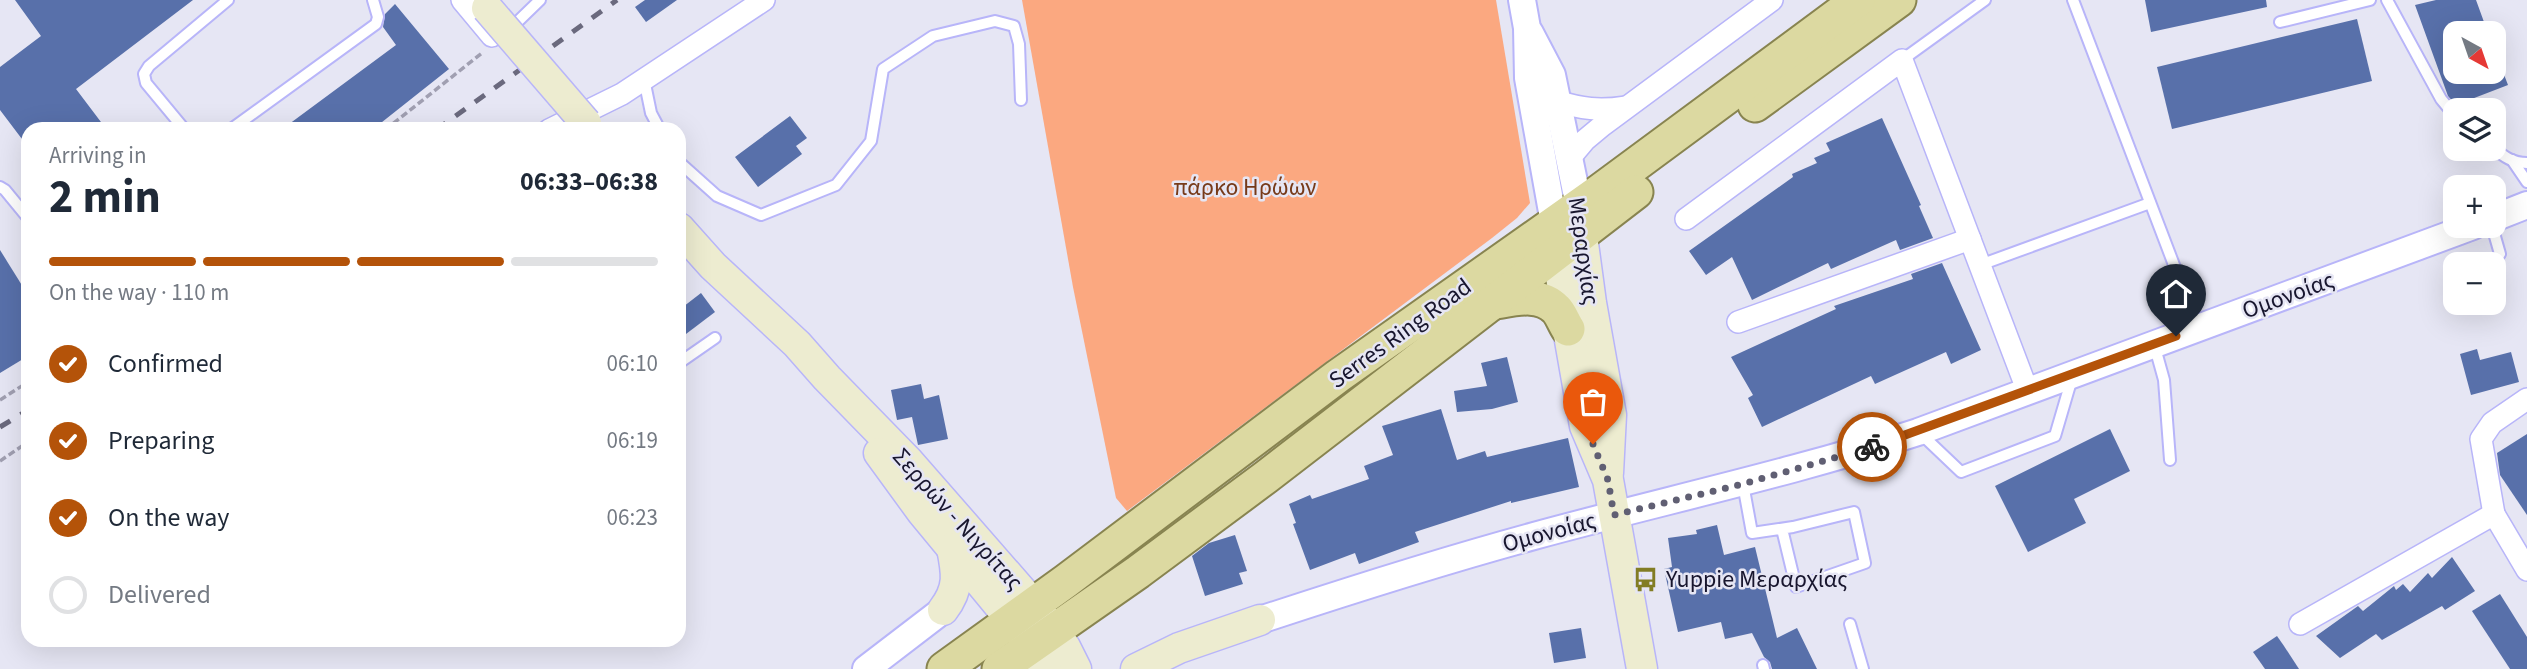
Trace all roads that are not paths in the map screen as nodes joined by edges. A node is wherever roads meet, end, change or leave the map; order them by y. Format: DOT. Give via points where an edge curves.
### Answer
graph roads {
  1 [pos="228,0"];
  2 [pos="373,0"];
  3 [pos="462,0"];
  4 [pos="480,0"];
  5 [pos="540,0"];
  6 [pos="764,0"];
  7 [pos="1522,0"];
  8 [pos="1772,0"];
  9 [pos="1858,0"];
  10 [pos="1899,0"];
  11 [pos="1985,0"];
  12 [pos="2073,0"];
  13 [pos="2370,0"];
  14 [pos="2387,0"];
  15 [pos="2280,22"];
  16 [pos="1527,28"];
  17 [pos="497,42"];
  18 [pos="1902,60"];
  19 [pos="644,79"];
  20 [pos="1021,100"];
  21 [pos="1556,101"];
  22 [pos="2443,101"];
  23 [pos="1628,106"];
  24 [pos="178,122"];
  25 [pos="241,122"];
  26 [pos="565,122"];
  27 [pos="585,122"];
  28 [pos="656,122"];
  29 [pos="2506,156"];
  30 [pos="1569,159"];
  31 [pos="2512,160"];
  32 [pos="2527,163"];
  33 [pos="686,168"];
  34 [pos="2527,181"];
  35 [pos="0,187"];
  36 [pos="2150,203"];
  37 [pos="2527,205"];
  38 [pos="21,209"];
  39 [pos="2506,213"];
  40 [pos="1686,219"];
  41 [pos="1568,229"];
  42 [pos="686,236"];
  43 [pos="2443,237"];
  44 [pos="1970,239"];
  45 [pos="1980,265"];
  46 [pos="1490,303"];
  47 [pos="1738,322"];
  48 [pos="2198,328"];
  49 [pos="1568,329"];
  50 [pos="715,338"];
  51 [pos="2154,344"];
  52 [pos="686,358"];
  53 [pos="2073,375"];
  54 [pos="827,378"];
  55 [pos="2028,392"];
  56 [pos="2527,399"];
  57 [pos="1918,432"];
  58 [pos="2170,460"];
  59 [pos="1608,480"];
  60 [pos="1743,484"];
  61 [pos="2494,514"];
  62 [pos="1614,515"];
  63 [pos="1783,528"];
  64 [pos="952,547"];
  65 [pos="2527,570"];
  66 [pos="943,610"];
  67 [pos="1015,610"];
  68 [pos="1260,620"];
  69 [pos="1850,624"];
  70 [pos="2300,624"];
  71 [pos="1044,649"];
  72 [pos="866,669"];
  73 [pos="944,669"];
  74 [pos="999,669"];
  75 [pos="1076,669"];
  76 [pos="1136,669"];
  77 [pos="1642,669"];
  78 [pos="1863,669"];
  1 -- 24 [label="lane" via="144,74 146,83"];
  2 -- 25 [label="lane" via="376,24"];
  3 -- 17 [label="street"];
  4 -- 27 [label="main road, bridge"];
  5 -- 17 [label="lane"];
  6 -- 19 [label="street"];
  7 -- 16 [label="street, Μεραρχίας"];
  8 -- 23 [label="street"];
  9 -- 41 [label="main road, Serres Ring Road"];
  10 -- 41 [label="main road, Serres Ring Road"];
  11 -- 18 [label="lane"];
  12 -- 36 [label="lane"];
  13 -- 15 [label="lane"];
  14 -- 22 [label="lane"];
  16 -- 21 [label="street, Μεραρχίας" via="1552,75"];
  16 -- 41 [label="street, Μεραρχίας" via="1528,78"];
  18 -- 40 [label="street"];
  18 -- 44 [label="street"];
  19 -- 26 [label="street"];
  19 -- 28 [label="lane"];
  20 -- 33 [label="lane" via="1014,26 995,22 933,36 883,69 871,141 834,187 761,215 716,196"];
  21 -- 23 [label="street" via="1604,110"];
  21 -- 30 [label="street, Μεραρχίας"];
  23 -- 30 [label="street"];
  29 -- 31 [label="lane"];
  30 -- 41 [label="street, Μεραρχίας"];
  31 -- 32 [label="lane"];
  31 -- 34 [label="lane"];
  35 -- 38 [label="lane"];
  36 -- 45 [label="lane"];
  36 -- 48 [label="lane"];
  37 -- 39 [label="street"];
  41 -- 46 [label="main road, Serres Ring Road"];
  41 -- 49 [label="main road, Μεραρχίας"];
  41 -- 59 [label="main road, Μεραρχίας" via="1591,303 1611,415"];
  41 -- 67 [label="main road, Serres Ring Road" via="1339,376"];
  42 -- 54 [label="main road, Σερρών - Νιγρίτας"];
  43 -- 48 [label="street, Ομονοίας"];
  44 -- 45 [label="street"];
  44 -- 47 [label="street"];
  45 -- 55 [label="street"];
  46 -- 49 [label="main road" via="1531,298 1545,301 1557,309"];
  46 -- 71 [label="main road, Serres Ring Road"];
  48 -- 51 [label="street, Ομονοίας"];
  49 -- 59 [label="main road, Μεραρχίας" via="1585,426"];
  50 -- 52 [label="lane"];
  51 -- 53 [label="street, Ομονοίας"];
  51 -- 58 [label="lane" via="2164,380"];
  53 -- 55 [label="street, Ομονοίας"];
  53 -- 57 [label="lane" via="2055,436 1961,472"];
  54 -- 64 [label="main road, Σερρών - Νιγρίτας"];
  54 -- 67 [label="main road, Σερρών - Νιγρίτας" via="909,462"];
  55 -- 57 [label="street, Ομονοίας"];
  56 -- 61 [label="street" via="2492,423 2481,439"];
  57 -- 60 [label="street, Ομονοίας"];
  59 -- 62 [label="main road, Μεραρχίας"];
  60 -- 62 [label="street, Ομονοίας"];
  60 -- 63 [label="lane" via="1752,533"];
  61 -- 65 [label="street"];
  61 -- 70 [label="street"];
  62 -- 68 [label="street, Ομονοίας"];
  62 -- 77 [label="main road, Μεραρχίας"];
  63 -- 63 [label="lane" via="1854,512 1865,563 1796,587"];
  64 -- 66 [label="main road" via="957,587"];
  64 -- 67 [label="main road, Σερρών - Νιγρίτας"];
  66 -- 67 [label="main road" via="968,601"];
  66 -- 72 [label="street"];
  67 -- 71 [label="main road, Σερρών - Νιγρίτας"];
  67 -- 73 [label="main road, Serres Ring Road"];
  68 -- 76 [label="main road" via="1179,648"];
  69 -- 78 [label="lane"];
  71 -- 74 [label="main road, Serres Ring Road"];
  71 -- 75 [label="main road, Σερρών - Νιγρίτας" via="1072,658"];
}
